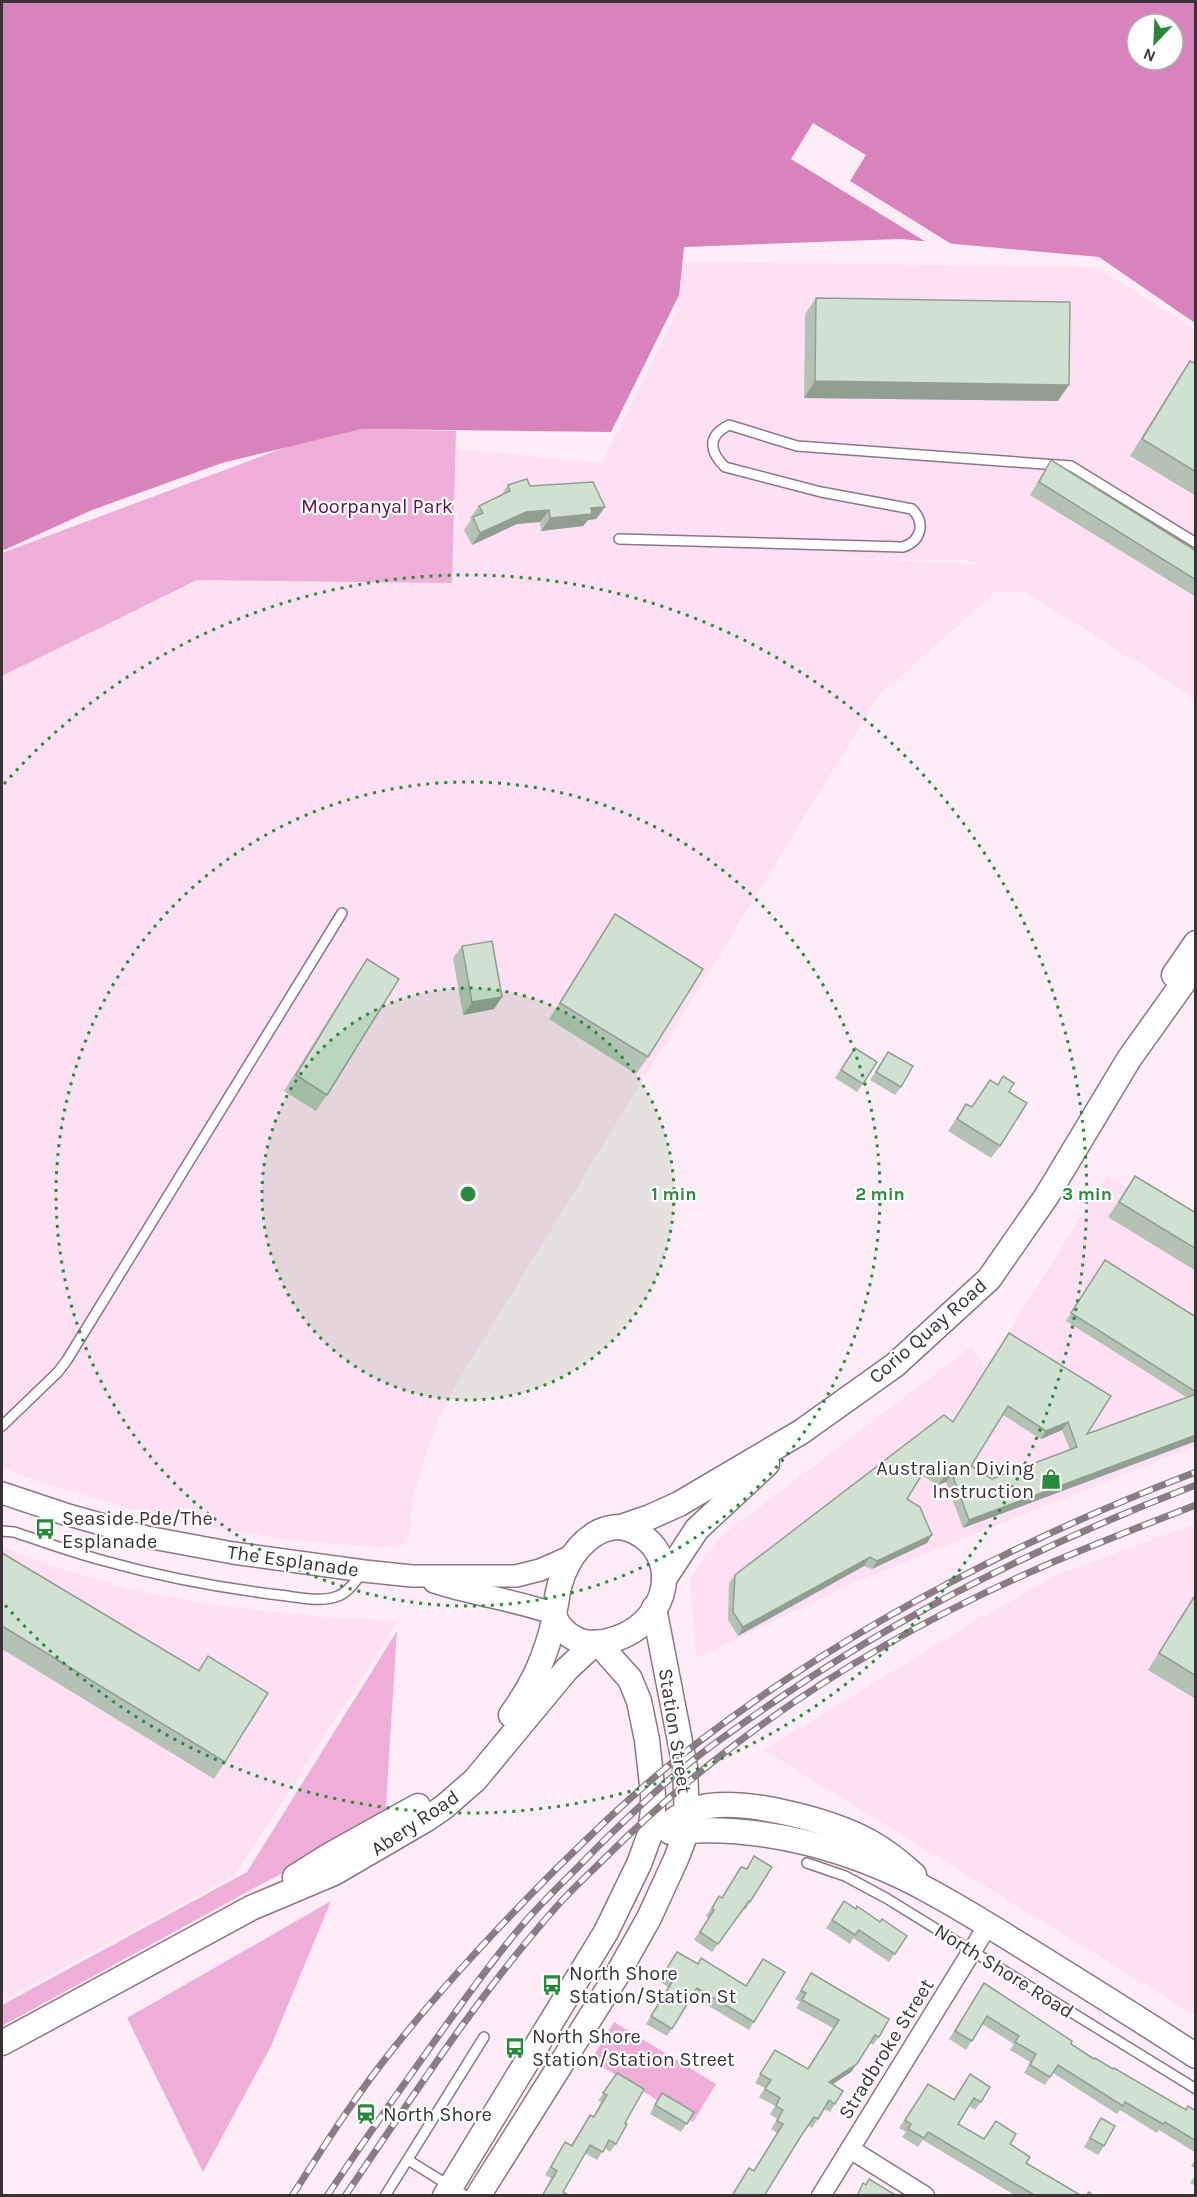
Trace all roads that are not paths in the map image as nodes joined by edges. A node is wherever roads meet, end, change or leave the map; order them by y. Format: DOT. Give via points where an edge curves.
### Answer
graph roads {
  1 [pos="619,539"];
  2 [pos="1196,543"];
  3 [pos="342,913"];
  4 [pos="1196,943"];
  5 [pos="1196,965"];
  6 [pos="1130,1059"];
  7 [pos="2,1426"];
  8 [pos="801,1431"];
  9 [pos="2,1493"];
  10 [pos="621,1527"];
  11 [pos="2,1531"];
  12 [pos="574,1555"];
  13 [pos="364,1571"];
  14 [pos="412,1576"];
  15 [pos="664,1578"];
  16 [pos="654,1608"];
  17 [pos="555,1616"];
  18 [pos="597,1643"];
  19 [pos="686,1822"];
  20 [pos="650,1834"];
  21 [pos="807,1863"];
  22 [pos="251,1908"];
  23 [pos="988,1925"];
  24 [pos="973,1951"];
  25 [pos="484,2037"];
  26 [pos="2,2043"];
  27 [pos="1196,2056"];
  28 [pos="1196,2089"];
  29 [pos="850,2149"];
  30 [pos="408,2160"];
  31 [pos="454,2192"];
  32 [pos="385,2196"];
  33 [pos="478,2196"];
  34 [pos="821,2196"];
  35 [pos="925,2196"];
  1 -- 2 [label="lane" via="903,547 918,537 921,522 912,509 821,492 725,467 712,448 717,434 729,425 796,446 1071,466"];
  3 -- 7 [label="lane" via="67,1360"];
  4 -- 6 [label="main road, Corio Quay Road" via="1157,1002"];
  5 -- 6 [label="main road, Corio Quay Road"];
  6 -- 8 [label="main road, Corio Quay Road" via="1046,1197 989,1279 895,1365"];
  8 -- 10 [label="main road, Corio Quay Road" via="679,1504"];
  8 -- 15 [label="main road, Corio Quay Road" via="697,1528"];
  9 -- 13 [label="street, The Esplanade" via="147,1537"];
  10 -- 12 [label="main road" via="597,1533"];
  10 -- 15 [label="main road" via="641,1534 655,1546 663,1562"];
  11 -- 13 [label="lane" via="141,1570 295,1597 339,1596"];
  12 -- 14 [label="street, The Esplanade" via="516,1576"];
  12 -- 17 [label="main road" via="561,1579"];
  13 -- 14 [label="street, The Esplanade"];
  14 -- 17 [label="street, The Esplanade" via="467,1593 528,1605"];
  15 -- 16 [label="main road"];
  16 -- 18 [label="main road" via="637,1628"];
  16 -- 19 [label="main road, Station Street" via="685,1767"];
  17 -- 18 [label="main road" via="574,1638"];
  17 -- 22 [label="main road, Abery Road" via="541,1665 528,1690 474,1761 418,1806 330,1855"];
  18 -- 20 [label="main road, Station Street" via="630,1679 639,1701 653,1794"];
  18 -- 22 [label="main road, Abery Road" via="567,1669 489,1765 444,1807 334,1873"];
  19 -- 20 [label="main road, North Shore Road"];
  19 -- 23 [label="main road, North Shore Road" via="706,1806 719,1804 810,1818 878,1847 931,1892"];
  19 -- 33 [label="main road, Station Street" via="668,1877 617,1975"];
  20 -- 31 [label="main road, Station Street" via="606,1932"];
  21 -- 24 [label="lane, North Shore Road" via="845,1876"];
  22 -- 26 [label="main road, Abery Road"];
  23 -- 24 [label="street, Stradbroke Street"];
  23 -- 27 [label="main road, North Shore Road"];
  24 -- 28 [label="lane, North Shore Road"];
  24 -- 29 [label="street, Stradbroke Street"];
  25 -- 30 [label="lane"];
  29 -- 34 [label="street, Stradbroke Street"];
  29 -- 35 [label="street"];
  30 -- 31 [label="lane"];
  30 -- 32 [label="lane"];
}
